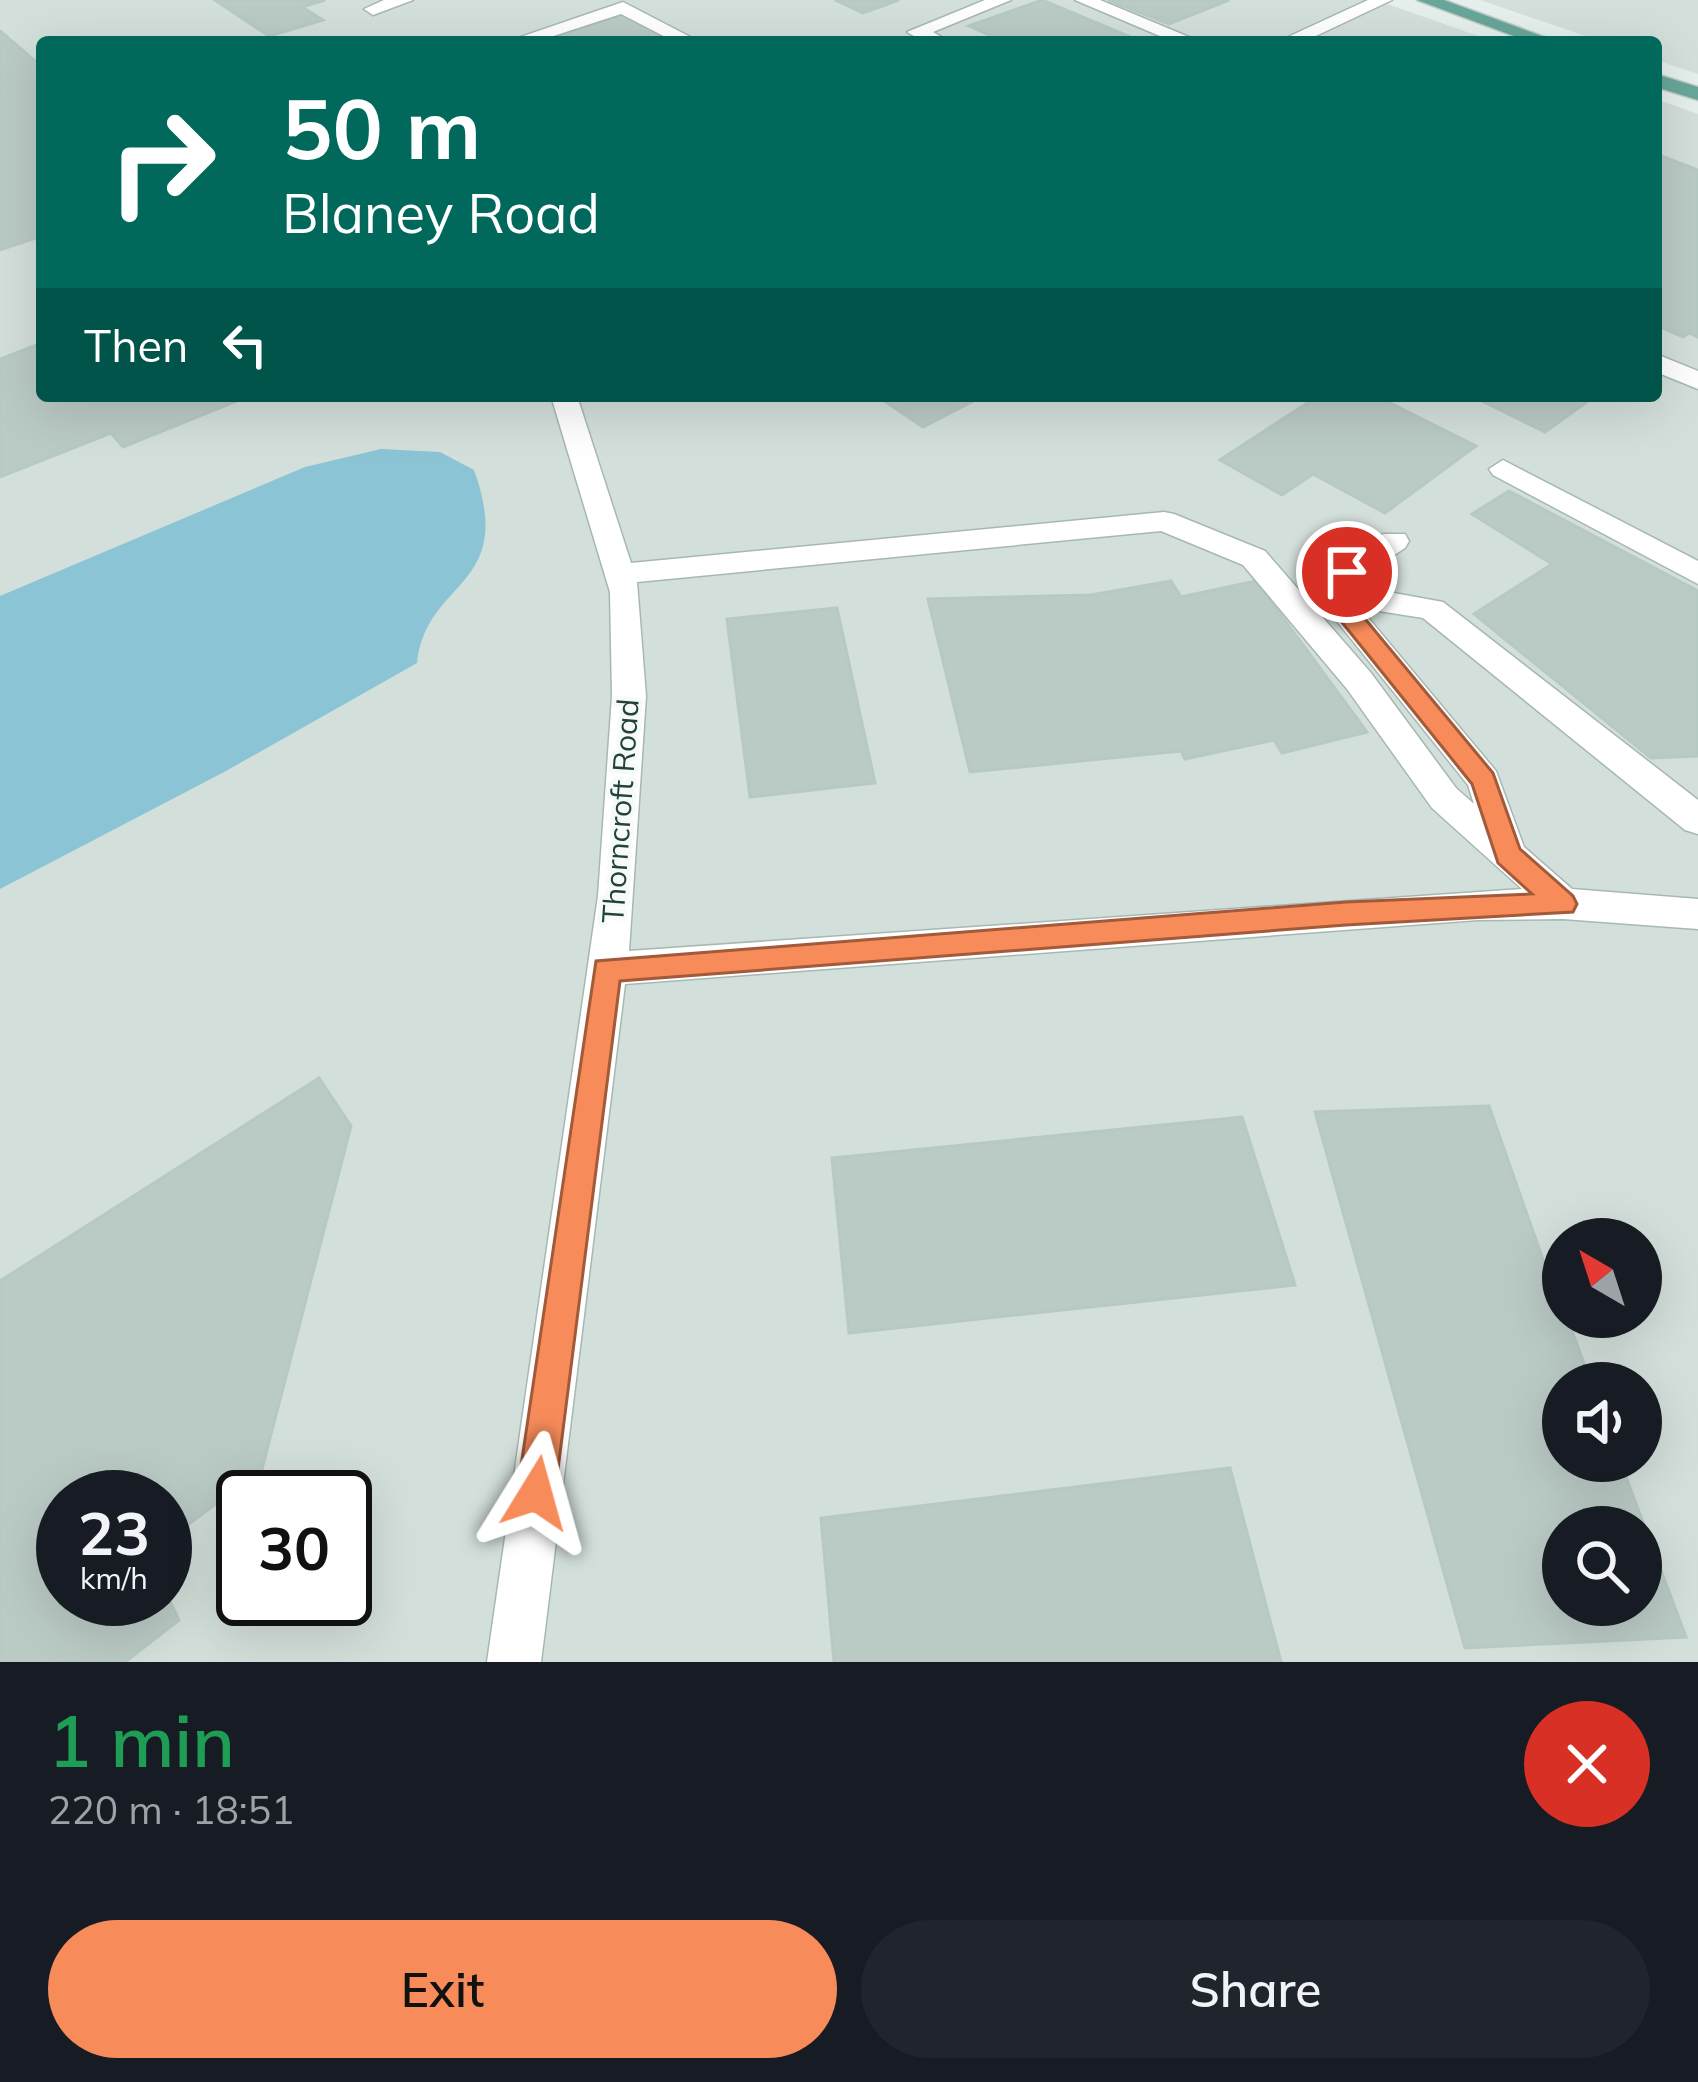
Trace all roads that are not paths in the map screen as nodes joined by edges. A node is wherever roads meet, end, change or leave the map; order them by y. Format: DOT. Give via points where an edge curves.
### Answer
graph roads {
  1 [pos="404,0"];
  2 [pos="1002,0"];
  3 [pos="1084,0"];
  4 [pos="1383,0"];
  5 [pos="1426,0"];
  6 [pos="373,9"];
  7 [pos="916,32"];
  8 [pos="535,36"];
  9 [pos="678,36"];
  10 [pos="905,36"];
  11 [pos="926,36"];
  12 [pos="1176,36"];
  13 [pos="1301,36"];
  14 [pos="1531,36"];
  15 [pos="1662,82"];
  16 [pos="1698,94"];
  17 [pos="1662,365"];
  18 [pos="1698,380"];
  19 [pos="566,402"];
  20 [pos="1503,469"];
  21 [pos="1394,541"];
  22 [pos="620,574"];
  23 [pos="1698,574"];
  24 [pos="1346,595"];
  25 [pos="1698,820"];
  26 [pos="1508,855"];
  27 [pos="1563,904"];
  28 [pos="1698,914"];
  29 [pos="607,970"];
  30 [pos="514,1662"];
  1 -- 6 [label="street"];
  2 -- 7 [label="street"];
  3 -- 12 [label="street"];
  4 -- 13 [label="street"];
  5 -- 14 [label="main road"];
  7 -- 10 [label="street"];
  7 -- 11 [label="street"];
  8 -- 9 [label="street" via="623,8"];
  15 -- 16 [label="main road"];
  17 -- 18 [label="street"];
  19 -- 22 [label="street, Thorncroft Road"];
  20 -- 23 [label="street"];
  21 -- 24 [label="street" via="1347,572"];
  22 -- 26 [label="street" via="1164,521 1255,558 1444,798"];
  22 -- 29 [label="street, Thorncroft Road" via="629,696"];
  24 -- 25 [label="street" via="1432,609"];
  24 -- 26 [label="street" via="1344,610 1484,780"];
  26 -- 27 [label="street"];
  27 -- 28 [label="street"];
  27 -- 29 [label="street"];
  29 -- 30 [label="street, Thorncroft Road"];
}
